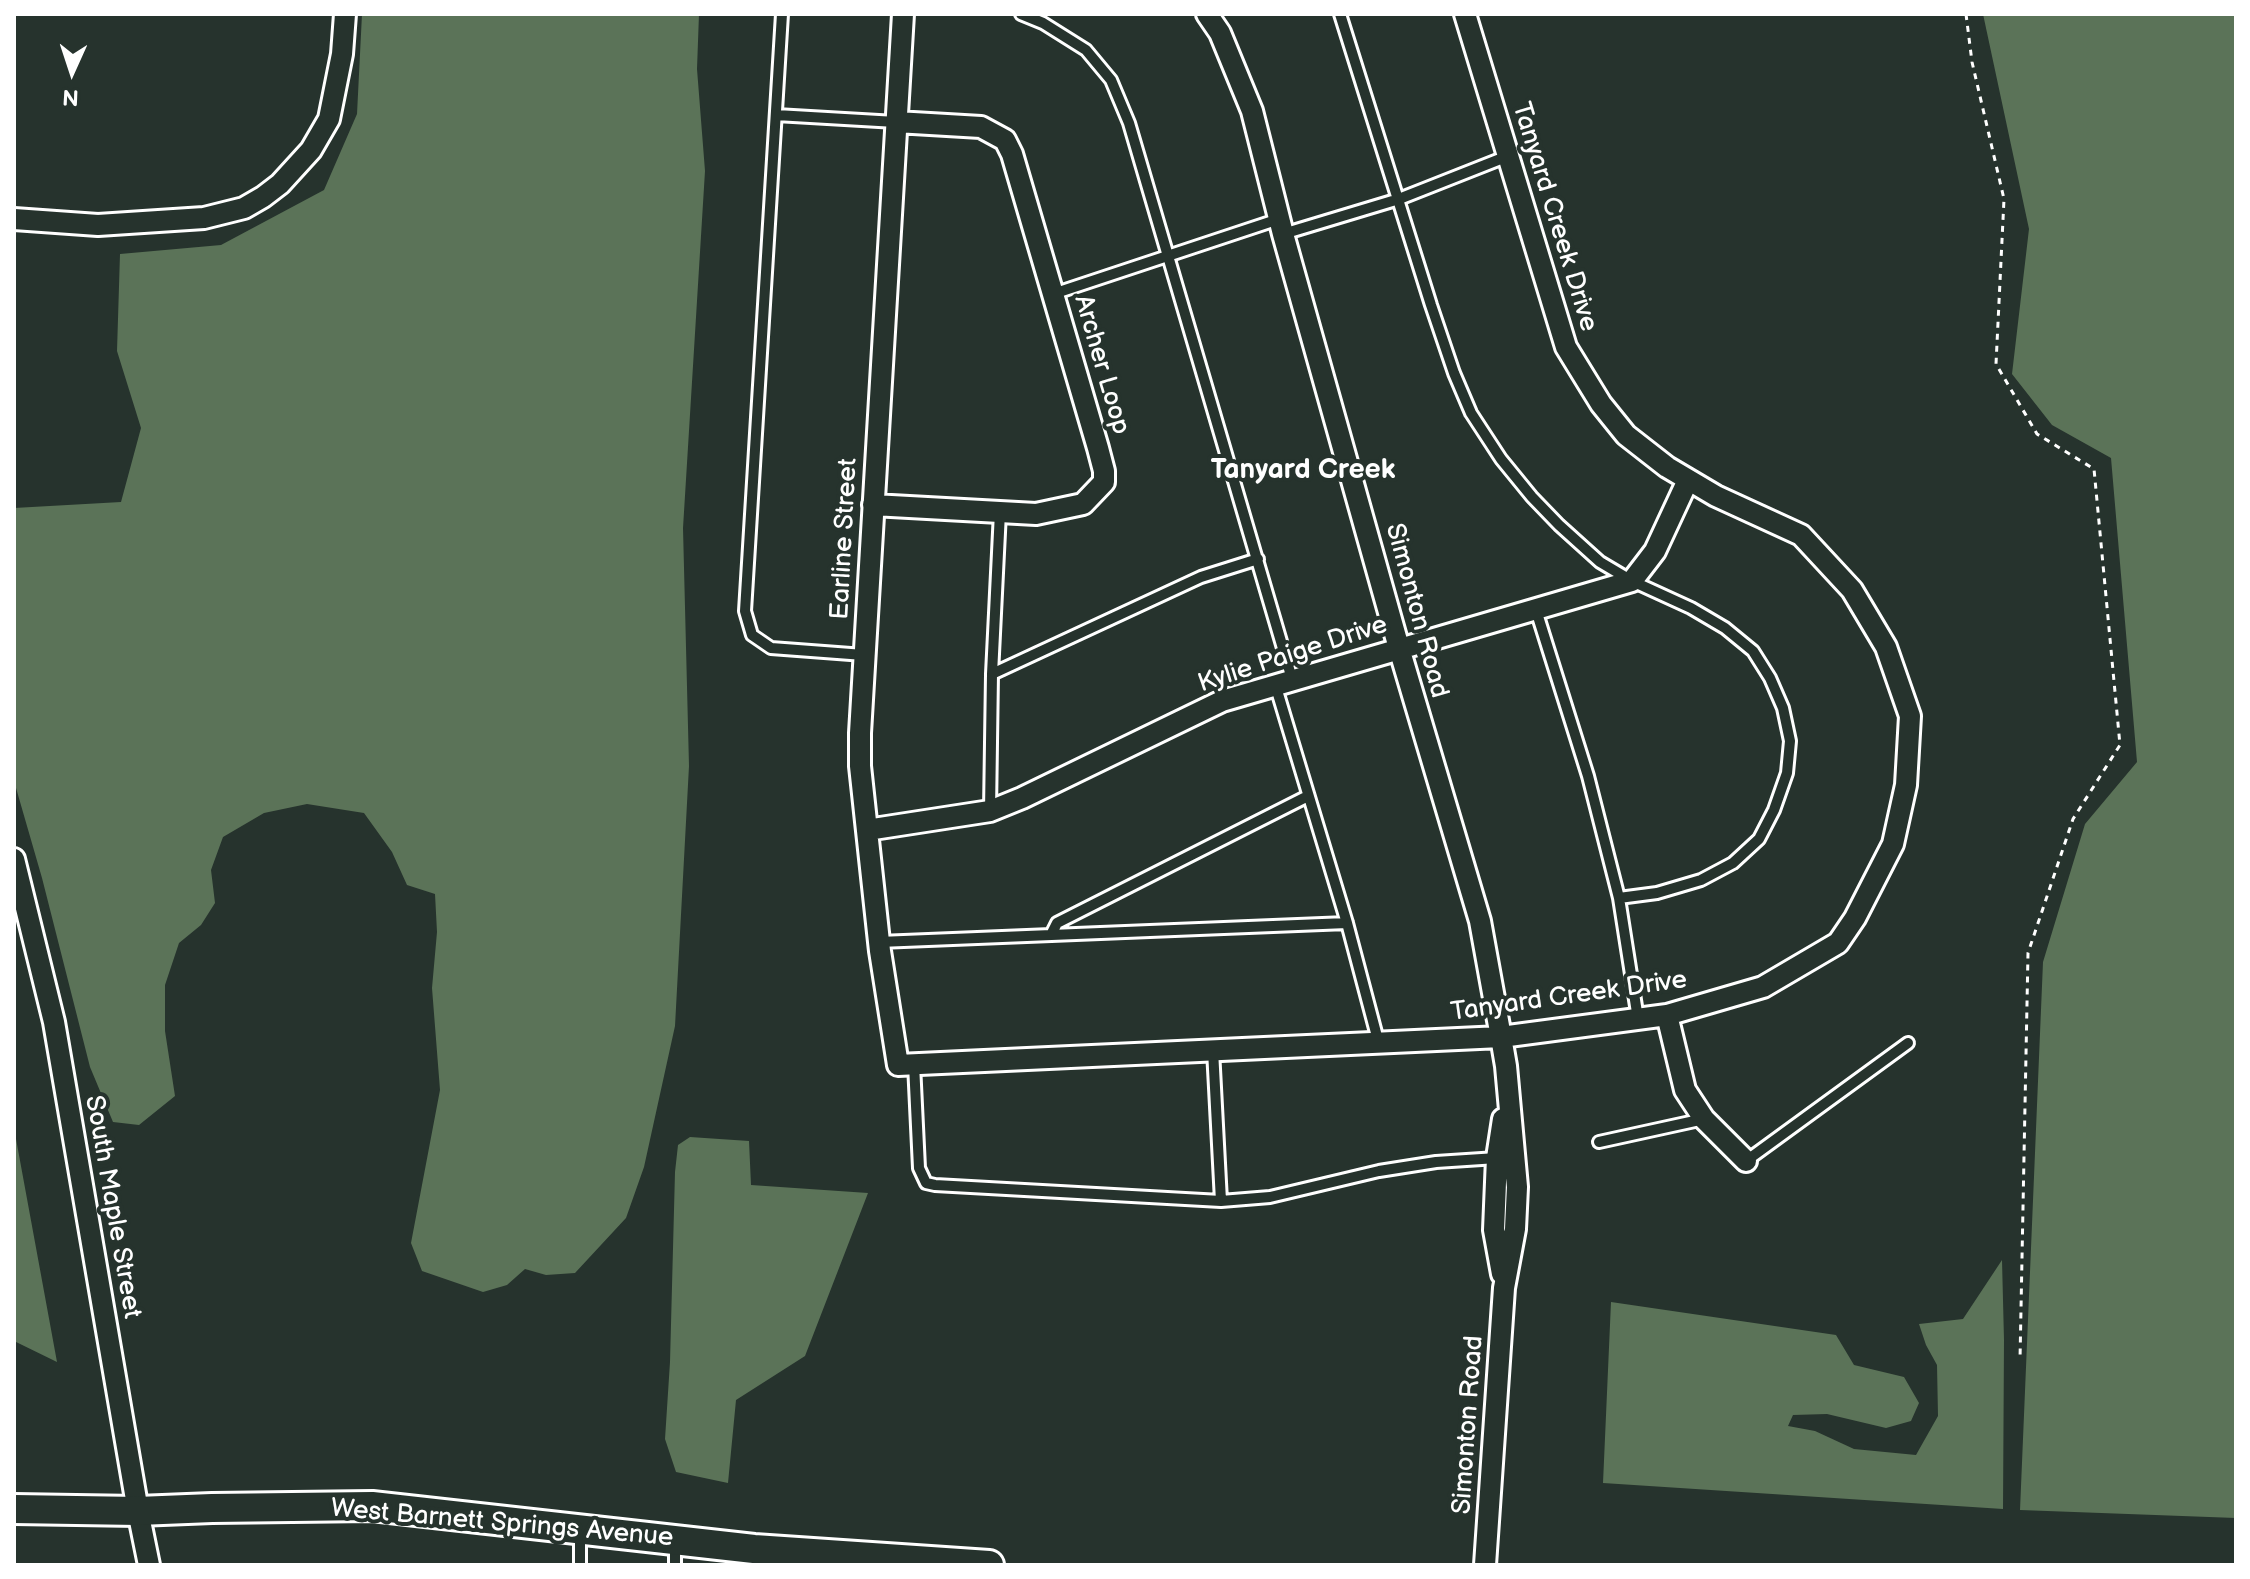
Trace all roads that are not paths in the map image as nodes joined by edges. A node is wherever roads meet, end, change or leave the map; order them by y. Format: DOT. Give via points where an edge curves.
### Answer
graph roads {
  1 [pos="345,14"];
  2 [pos="782,14"];
  3 [pos="903,14"];
  4 [pos="1021,14"];
  5 [pos="1207,14"];
  6 [pos="1340,14"];
  7 [pos="1465,14"];
  8 [pos="776,115"];
  9 [pos="896,122"];
  10 [pos="1508,156"];
  11 [pos="1399,199"];
  12 [pos="14,219"];
  13 [pos="1281,226"];
  14 [pos="1169,255"];
  15 [pos="1053,294"];
  16 [pos="1688,480"];
  17 [pos="873,505"];
  18 [pos="1000,512"];
  19 [pos="1258,559"];
  20 [pos="1632,581"];
  21 [pos="1536,610"];
  22 [pos="1399,648"];
  23 [pos="864,655"];
  24 [pos="992,674"];
  25 [pos="1283,682"];
  26 [pos="1308,796"];
  27 [pos="990,811"];
  28 [pos="867,830"];
  29 [pos="14,859"];
  30 [pos="1619,898"];
  31 [pos="1347,923"];
  32 [pos="1051,935"];
  33 [pos="879,942"];
  34 [pos="1667,1015"];
  35 [pos="1638,1019"];
  36 [pos="1501,1037"];
  37 [pos="1908,1043"];
  38 [pos="1379,1044"];
  39 [pos="1213,1050"];
  40 [pos="906,1064"];
  41 [pos="1508,1091"];
  42 [pos="1704,1119"];
  43 [pos="1599,1142"];
  44 [pos="1497,1158"];
  45 [pos="1746,1161"];
  46 [pos="1221,1201"];
  47 [pos="1504,1288"];
  48 [pos="14,1509"];
  49 [pos="138,1511"];
  50 [pos="580,1530"];
  51 [pos="675,1553"];
  52 [pos="149,1565"];
  53 [pos="580,1565"];
  54 [pos="989,1565"];
  55 [pos="1485,1565"];
  1 -- 12 [label="street" via="329,119 311,150 263,197 225,214 178,221 98,225"];
  2 -- 8 [label="lane"];
  3 -- 9 [label="street, Earline Street"];
  4 -- 14 [label="lane" via="1086,50 1111,80"];
  5 -- 13 [label="street, Simonton Road" via="1252,111"];
  6 -- 11 [label="lane"];
  7 -- 10 [label="street, Tanyard Creek Drive"];
  8 -- 9 [label="lane"];
  8 -- 23 [label="lane" via="745,611 752,635 771,648"];
  9 -- 15 [label="street, Archer Loop" via="981,127 1005,140"];
  9 -- 17 [label="street, Earline Street"];
  10 -- 11 [label="lane"];
  10 -- 16 [label="street, Tanyard Creek Drive" via="1566,347 1626,435"];
  11 -- 13 [label="lane"];
  11 -- 20 [label="lane" via="1471,413 1532,497 1600,562"];
  13 -- 14 [label="lane"];
  13 -- 22 [label="street, Simonton Road"];
  14 -- 15 [label="lane"];
  14 -- 19 [label="lane"];
  15 -- 18 [label="street, Archer Loop" via="1104,482 1083,504 1036,514"];
  16 -- 20 [label="street" via="1655,551"];
  16 -- 34 [label="street, Tanyard Creek Drive" via="1801,535 1852,590 1886,647 1910,716 1906,785 1893,844 1838,943 1763,987"];
  17 -- 18 [label="street, Archer Loop"];
  17 -- 23 [label="street, Earline Street"];
  18 -- 24 [label="lane"];
  19 -- 24 [label="lane" via="1201,577"];
  19 -- 25 [label="lane"];
  20 -- 21 [label="street, Kylie Paige Drive"];
  20 -- 30 [label="lane" via="1691,608 1753,651 1783,708 1790,741 1787,773 1774,810 1759,839 1733,863 1701,880"];
  21 -- 22 [label="street, Kylie Paige Drive"];
  21 -- 30 [label="lane"];
  22 -- 25 [label="street, Kylie Paige Drive"];
  22 -- 36 [label="street, Simonton Road" via="1480,921"];
  23 -- 28 [label="street, Earline Street" via="860,755"];
  24 -- 27 [label="lane"];
  25 -- 26 [label="lane"];
  25 -- 27 [label="street, Kylie Paige Drive" via="1222,701"];
  26 -- 31 [label="lane"];
  26 -- 32 [label="lane" via="1057,923"];
  27 -- 28 [label="street, Kylie Paige Drive"];
  28 -- 33 [label="street, Earline Street"];
  29 -- 49 [label="street, South Maple Street" via="54,1022"];
  30 -- 35 [label="lane"];
  31 -- 32 [label="lane"];
  31 -- 38 [label="lane"];
  32 -- 33 [label="lane"];
  33 -- 40 [label="street, Earline Street"];
  34 -- 35 [label="street, Tanyard Creek Drive"];
  34 -- 42 [label="street" via="1685,1090"];
  35 -- 36 [label="street, Tanyard Creek Drive"];
  36 -- 38 [label="street, Tanyard Creek Drive"];
  36 -- 41 [label="street, Simonton Road"];
  37 -- 45 [label="lane"];
  38 -- 39 [label="street, Tanyard Creek Drive"];
  39 -- 40 [label="street, Tanyard Creek Drive"];
  39 -- 46 [label="lane"];
  40 -- 46 [label="lane" via="917,1154 926,1183"];
  41 -- 44 [label="street, Simonton Road"];
  41 -- 47 [label="street, Simonton Road" via="1517,1187"];
  42 -- 43 [label="lane"];
  42 -- 45 [label="street"];
  44 -- 46 [label="lane" via="1379,1171 1270,1197"];
  44 -- 47 [label="street, Simonton Road" via="1494,1230"];
  47 -- 55 [label="street, Simonton Road"];
  48 -- 49 [label="street, West Barnett Springs Avenue"];
  49 -- 50 [label="street, West Barnett Springs Avenue" via="372,1506"];
  49 -- 52 [label="street, South Maple Street"];
  50 -- 51 [label="street, West Barnett Springs Avenue"];
  50 -- 53 [label="lane"];
  51 -- 54 [label="street, West Barnett Springs Avenue" via="754,1549"];
}
